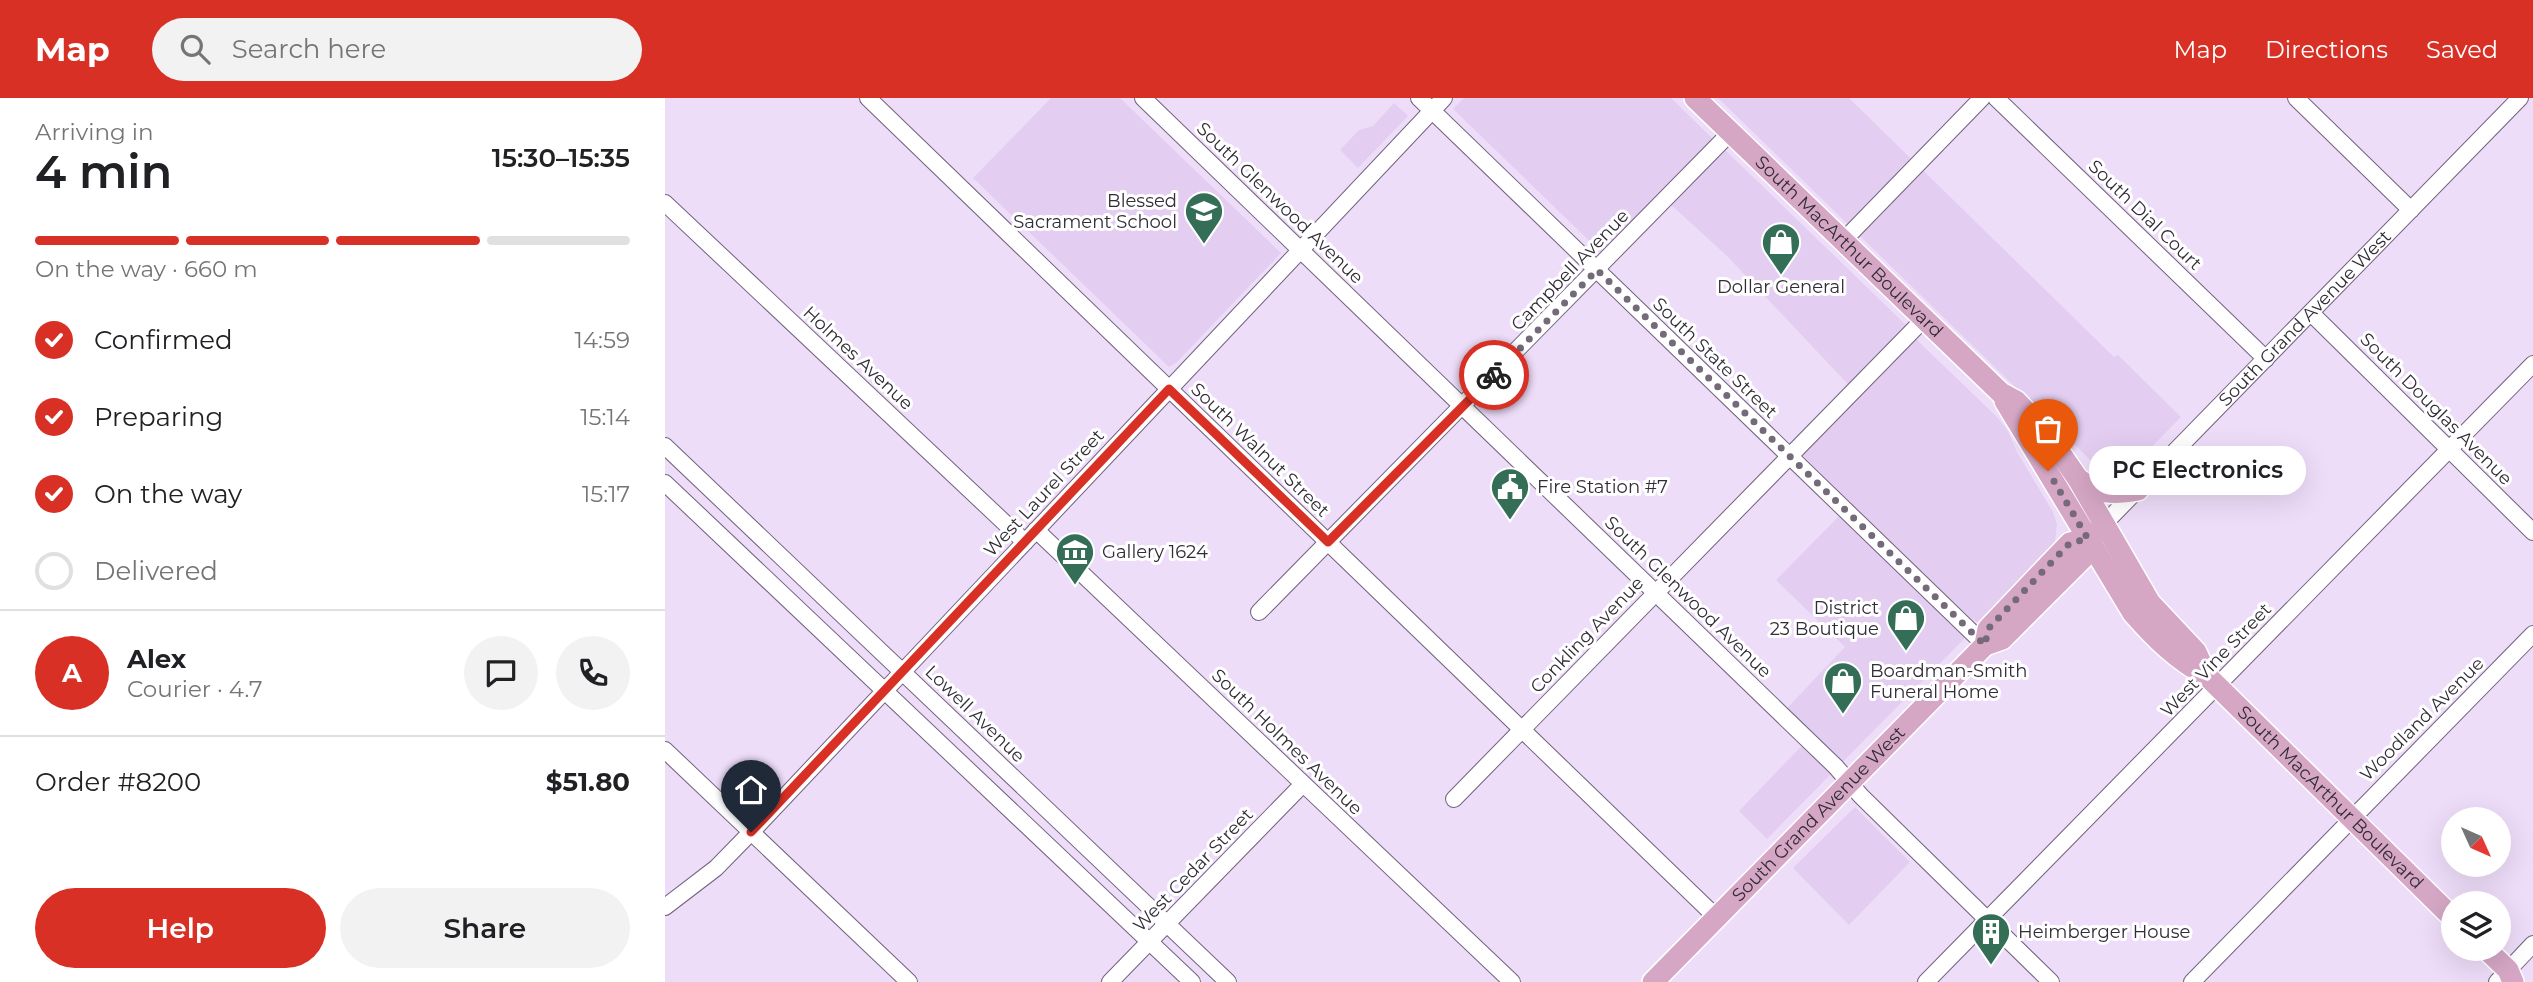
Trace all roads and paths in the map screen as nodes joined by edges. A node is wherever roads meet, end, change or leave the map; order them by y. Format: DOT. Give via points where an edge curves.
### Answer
graph roads {
  1 [pos="868,98"];
  2 [pos="1143,98"];
  3 [pos="1419,98"];
  4 [pos="1444,98"];
  5 [pos="1695,98"];
  6 [pos="1982,98"];
  7 [pos="1996,98"];
  8 [pos="2297,98"];
  9 [pos="2520,98"];
  10 [pos="1432,111"];
  11 [pos="1731,132"];
  12 [pos="665,203"];
  13 [pos="2411,210"];
  14 [pos="1843,241"];
  15 [pos="1301,251"];
  16 [pos="1597,270"];
  17 [pos="2311,313"];
  18 [pos="1924,319"];
  19 [pos="2266,359"];
  20 [pos="2533,364"];
  21 [pos="1169,389"];
  22 [pos="2001,393"];
  23 [pos="1462,406"];
  24 [pos="665,446"];
  25 [pos="2450,448"];
  26 [pos="1789,457"];
  27 [pos="2078,479"];
  28 [pos="665,483"];
  29 [pos="2138,490"];
  30 [pos="2096,532"];
  31 [pos="2533,532"];
  32 [pos="1030,536"];
  33 [pos="1328,542"];
  34 [pos="2117,587"];
  35 [pos="1655,593"];
  36 [pos="2048,593"];
  37 [pos="1259,612"];
  38 [pos="2533,634"];
  39 [pos="1985,645"];
  40 [pos="902,671"];
  41 [pos="2212,681"];
  42 [pos="885,690"];
  43 [pos="1521,730"];
  44 [pos="665,750"];
  45 [pos="1850,782"];
  46 [pos="1303,784"];
  47 [pos="1454,799"];
  48 [pos="2352,818"];
  49 [pos="751,832"];
  50 [pos="2441,906"];
  51 [pos="665,907"];
  52 [pos="1716,917"];
  53 [pos="1987,919"];
  54 [pos="1167,924"];
  55 [pos="1149,942"];
  56 [pos="2533,944"];
  57 [pos="2494,961"];
  58 [pos="2506,978"];
  59 [pos="909,982"];
  60 [pos="1110,982"];
  61 [pos="1192,982"];
  62 [pos="1228,982"];
  63 [pos="1512,982"];
  64 [pos="1653,982"];
  65 [pos="1926,982"];
  66 [pos="2051,982"];
  67 [pos="2192,982"];
  68 [pos="2529,982"];
  1 -- 21 [label="street, South Walnut Street"];
  2 -- 15 [label="street, South Glenwood Avenue"];
  3 -- 10 [label="street, South State Street"];
  4 -- 10 [label="street, West Laurel Street"];
  5 -- 11 [label="main road, South MacArthur Boulevard"];
  6 -- 14 [label="street"];
  7 -- 19 [label="street, South Dial Court"];
  8 -- 13 [label="street"];
  9 -- 13 [label="street, South Grand Avenue West"];
  10 -- 15 [label="street, West Laurel Street"];
  10 -- 16 [label="street, South State Street"];
  11 -- 14 [label="main road, South MacArthur Boulevard"];
  11 -- 16 [label="street, Campbell Avenue"];
  12 -- 32 [label="street, Holmes Avenue"];
  13 -- 17 [label="street, South Grand Avenue West"];
  14 -- 18 [label="main road, South MacArthur Boulevard"];
  15 -- 21 [label="street, West Laurel Street"];
  15 -- 23 [label="street, South Glenwood Avenue"];
  16 -- 23 [label="street, Campbell Avenue"];
  16 -- 26 [label="street, South State Street"];
  17 -- 19 [label="street, South Grand Avenue West"];
  17 -- 25 [label="street, South Douglas Avenue"];
  18 -- 22 [label="main road, South MacArthur Boulevard"];
  18 -- 26 [label="street, Conkling Avenue"];
  19 -- 29 [label="street, South Grand Avenue West"];
  20 -- 25 [label="street, West Vine Street"];
  21 -- 32 [label="street, West Laurel Street"];
  21 -- 33 [label="street, South Walnut Street"];
  22 -- 27 [label="main road, South MacArthur Boulevard" via="2034,418"];
  22 -- 30 [label="main road, South MacArthur Boulevard" via="2008,410"];
  23 -- 33 [label="street, Campbell Avenue"];
  23 -- 35 [label="street, South Glenwood Avenue"];
  24 -- 40 [label="street, Lowell Avenue"];
  25 -- 31 [label="street, South Douglas Avenue"];
  25 -- 41 [label="street, West Vine Street"];
  26 -- 35 [label="street, Conkling Avenue"];
  26 -- 39 [label="street, South State Street"];
  27 -- 29 [label="main road" via="2102,493"];
  27 -- 30 [label="main road, South MacArthur Boulevard"];
  28 -- 42 [label="street"];
  29 -- 30 [label="street, South Grand Avenue West"];
  30 -- 34 [label="main road, South MacArthur Boulevard"];
  30 -- 36 [label="main road, South Grand Avenue West" via="2084,556"];
  30 -- 39 [label="main road, South Grand Avenue West" via="2070,543 1988,629"];
  30 -- 41 [label="main road, South MacArthur Boulevard" via="2150,603 2196,652"];
  32 -- 40 [label="street, West Laurel Street"];
  32 -- 46 [label="street, South Holmes Avenue"];
  33 -- 37 [label="street, Campbell Avenue"];
  33 -- 43 [label="street, South Walnut Street"];
  34 -- 36 [label="main road" via="2088,572"];
  34 -- 41 [label="main road, South MacArthur Boulevard" via="2155,637 2184,664"];
  35 -- 43 [label="street, Conkling Avenue"];
  35 -- 45 [label="street, South Glenwood Avenue"];
  36 -- 39 [label="main road, South Grand Avenue West" via="2002,639"];
  38 -- 48 [label="street, Woodland Avenue"];
  39 -- 45 [label="main road, South Grand Avenue West"];
  40 -- 42 [label="street, West Laurel Street"];
  40 -- 54 [label="street, Lowell Avenue"];
  41 -- 48 [label="main road, South MacArthur Boulevard"];
  41 -- 53 [label="street, West Vine Street"];
  42 -- 49 [label="street, West Laurel Street"];
  42 -- 55 [label="street"];
  43 -- 47 [label="street, Conkling Avenue"];
  43 -- 52 [label="street, South Walnut Street"];
  44 -- 49 [label="street"];
  45 -- 52 [label="main road, South Grand Avenue West"];
  45 -- 53 [label="street, South Glenwood Avenue"];
  46 -- 54 [label="street, West Cedar Street"];
  46 -- 63 [label="street, South Holmes Avenue"];
  48 -- 50 [label="main road, South MacArthur Boulevard"];
  48 -- 67 [label="street, Woodland Avenue"];
  49 -- 51 [label="street, West Laurel Street"];
  49 -- 59 [label="street"];
  52 -- 64 [label="main road, South Grand Avenue West"];
  53 -- 65 [label="street, West Vine Street"];
  53 -- 66 [label="street, South Glenwood Avenue"];
  54 -- 55 [label="street, West Cedar Street"];
  54 -- 62 [label="street, Lowell Avenue"];
  55 -- 60 [label="street, West Cedar Street"];
  55 -- 61 [label="street"];
  56 -- 58 [label="street"];
  57 -- 58 [label="main road"];
  58 -- 68 [label="main road" via="2522,975"];
}
